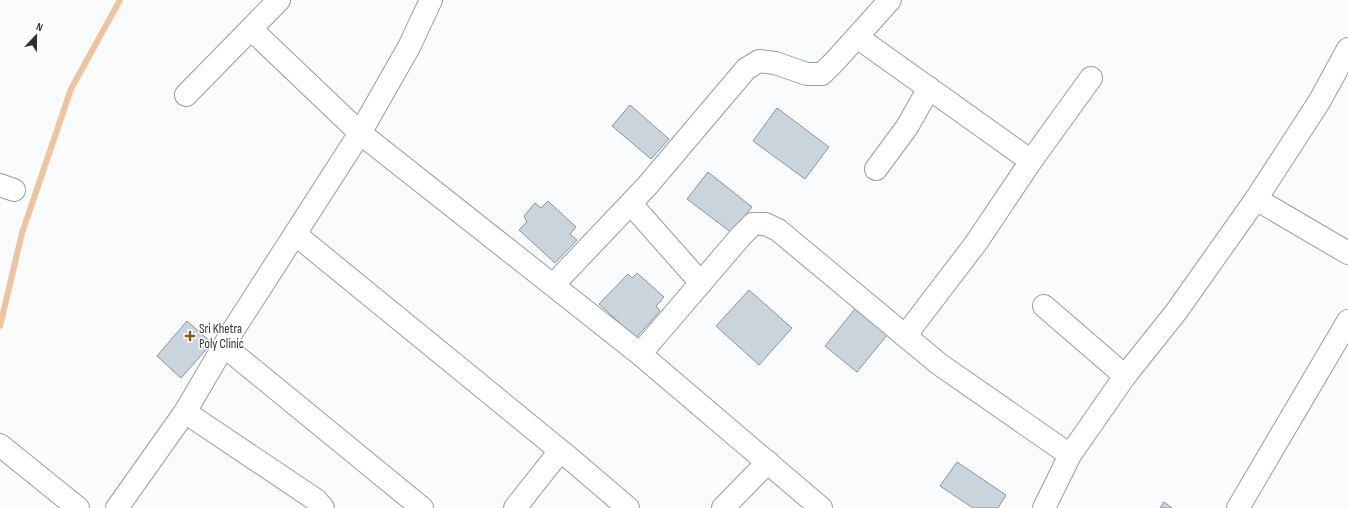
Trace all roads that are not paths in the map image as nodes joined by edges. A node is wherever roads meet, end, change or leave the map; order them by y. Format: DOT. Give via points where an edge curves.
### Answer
graph roads {
  1 [pos="279,0"];
  2 [pos="431,0"];
  3 [pos="890,0"];
  4 [pos="250,29"];
  5 [pos="857,37"];
  6 [pos="1348,49"];
  7 [pos="1090,78"];
  8 [pos="929,88"];
  9 [pos="186,95"];
  10 [pos="360,133"];
  11 [pos="1031,161"];
  12 [pos="876,169"];
  13 [pos="1256,199"];
  14 [pos="630,204"];
  15 [pos="295,234"];
  16 [pos="1348,253"];
  17 [pos="700,283"];
  18 [pos="554,284"];
  19 [pos="1044,306"];
  20 [pos="1348,321"];
  21 [pos="904,336"];
  22 [pos="224,346"];
  23 [pos="640,354"];
  24 [pos="1125,376"];
  25 [pos="185,412"];
  26 [pos="0,445"];
  27 [pos="560,451"];
  28 [pos="1070,455"];
  29 [pos="768,462"];
  30 [pos="78,508"];
  31 [pos="117,508"];
  32 [pos="323,508"];
  33 [pos="422,508"];
  34 [pos="515,508"];
  35 [pos="628,508"];
  36 [pos="723,508"];
  37 [pos="820,508"];
  38 [pos="1044,508"];
  39 [pos="1238,508"];
  1 -- 4 [label="street"];
  2 -- 10 [label="street" via="409,47"];
  3 -- 5 [label="street"];
  4 -- 9 [label="street"];
  4 -- 10 [label="street"];
  5 -- 8 [label="street"];
  5 -- 14 [label="street" via="822,74 807,74 775,63 759,61 746,68"];
  6 -- 13 [label="street" via="1320,102"];
  7 -- 11 [label="street"];
  8 -- 11 [label="street"];
  8 -- 12 [label="street" via="906,127"];
  10 -- 15 [label="street"];
  10 -- 18 [label="street"];
  11 -- 21 [label="street" via="976,243"];
  13 -- 16 [label="street"];
  13 -- 24 [label="street" via="1176,312"];
  14 -- 17 [label="street"];
  14 -- 18 [label="street"];
  15 -- 22 [label="street"];
  15 -- 27 [label="street"];
  17 -- 21 [label="street" via="753,224 765,224 778,230"];
  17 -- 23 [label="street"];
  18 -- 23 [label="street"];
  19 -- 24 [label="street"];
  20 -- 39 [label="street"];
  21 -- 28 [label="street" via="939,364"];
  22 -- 25 [label="street"];
  22 -- 33 [label="street"];
  23 -- 29 [label="street"];
  24 -- 28 [label="street"];
  25 -- 31 [label="street"];
  25 -- 32 [label="street" via="316,500"];
  26 -- 30 [label="street"];
  27 -- 34 [label="street"];
  27 -- 35 [label="street"];
  28 -- 38 [label="street"];
  29 -- 36 [label="street"];
  29 -- 37 [label="street"];
}
